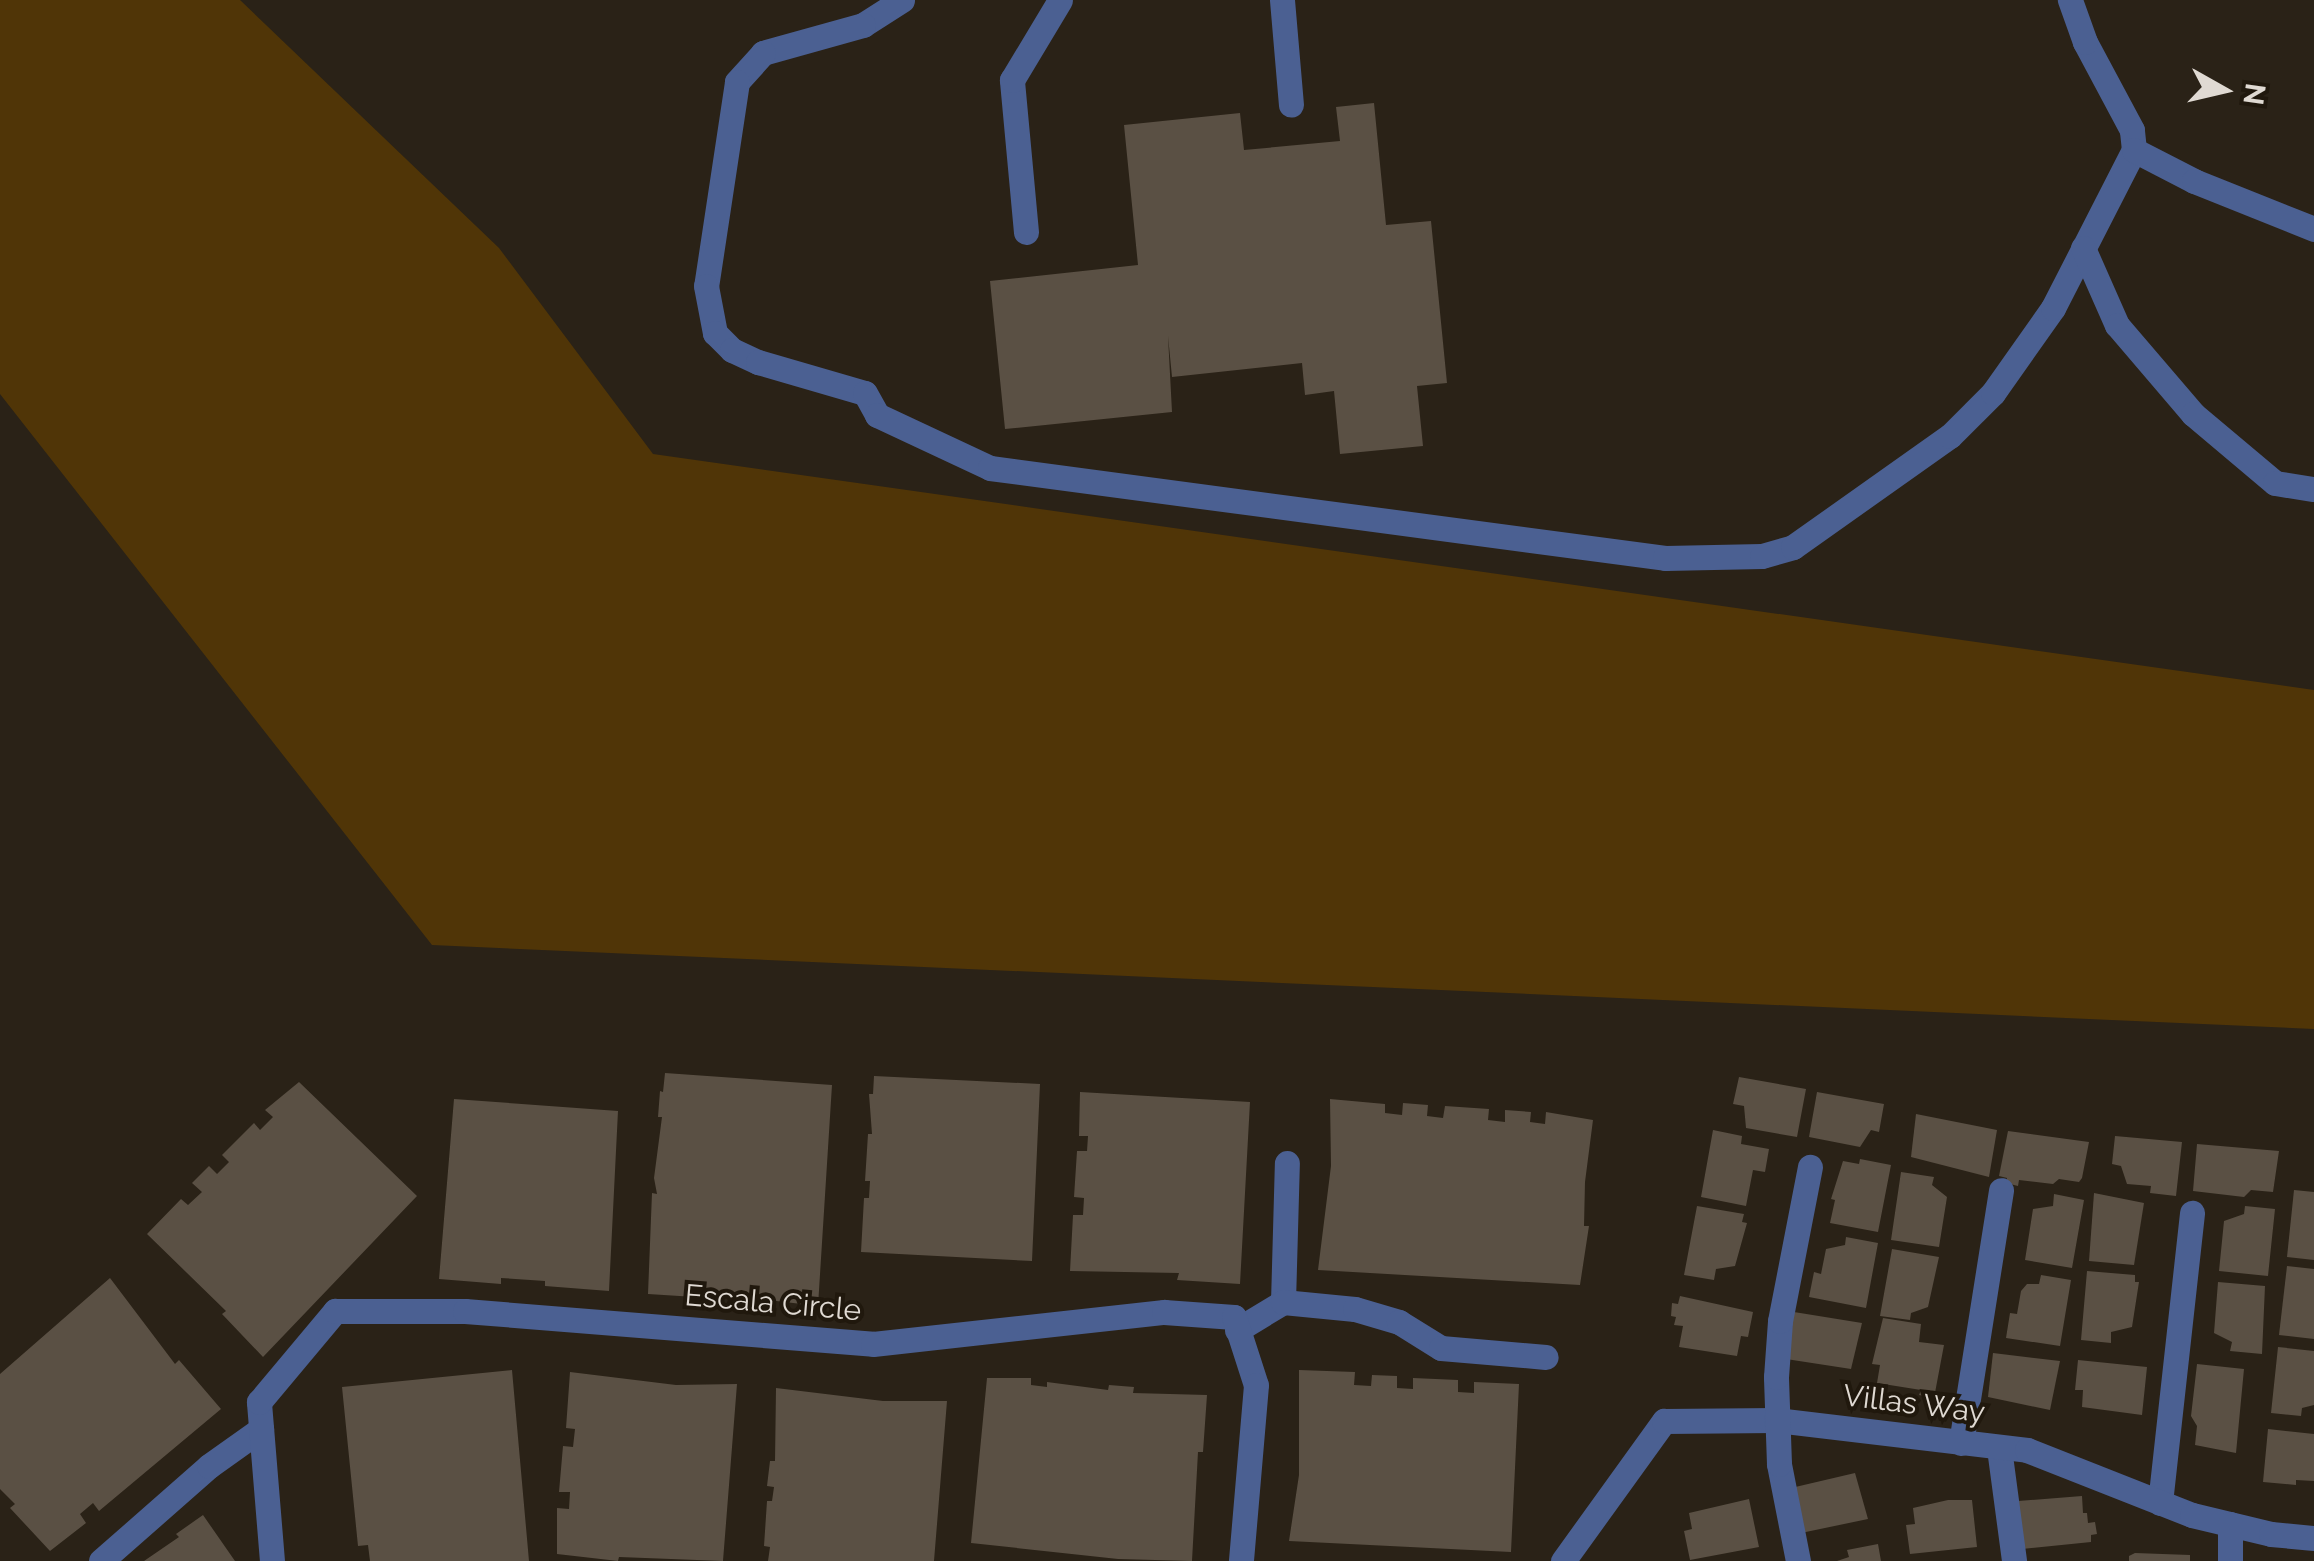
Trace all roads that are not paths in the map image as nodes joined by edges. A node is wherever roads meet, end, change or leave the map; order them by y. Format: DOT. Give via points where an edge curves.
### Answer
graph roads {
  1 [pos="902,0"];
  2 [pos="1060,0"];
  3 [pos="1282,0"];
  4 [pos="2070,0"];
  5 [pos="1291,105"];
  6 [pos="2134,150"];
  7 [pos="2314,228"];
  8 [pos="1026,232"];
  9 [pos="2083,248"];
  10 [pos="2314,490"];
  11 [pos="1287,1163"];
  12 [pos="1810,1166"];
  13 [pos="2001,1190"];
  14 [pos="2192,1213"];
  15 [pos="1283,1302"];
  16 [pos="1238,1330"];
  17 [pos="1546,1357"];
  18 [pos="1776,1420"];
  19 [pos="261,1429"];
  20 [pos="1960,1443"];
  21 [pos="1998,1448"];
  22 [pos="2160,1503"];
  23 [pos="2230,1524"];
  24 [pos="2314,1538"];
  25 [pos="101,1561"];
  26 [pos="272,1561"];
  27 [pos="1241,1561"];
  28 [pos="1563,1561"];
  29 [pos="1798,1561"];
  30 [pos="2014,1561"];
  31 [pos="2230,1561"];
  1 -- 9 [label="street" via="863,25 763,53 737,82 706,286 715,333 732,350 865,393 877,415 990,468 1666,558 1762,556 1793,547 1950,436 1993,393 2054,308"];
  2 -- 8 [label="street" via="1012,80"];
  3 -- 5 [label="street"];
  4 -- 6 [label="street" via="2132,130"];
  6 -- 7 [label="street"];
  6 -- 9 [label="street"];
  9 -- 10 [label="street" via="2117,326 2193,414 2275,483"];
  11 -- 15 [label="street"];
  12 -- 18 [label="street" via="1780,1321"];
  13 -- 20 [label="street"];
  14 -- 22 [label="street"];
  15 -- 16 [label="street"];
  15 -- 17 [label="street" via="1355,1309 1399,1322 1441,1348"];
  16 -- 19 [label="street, Escala Circle" via="1234,1317 1164,1312 872,1344 466,1312 335,1311 260,1402"];
  16 -- 27 [label="street" via="1256,1385"];
  18 -- 20 [label="street, Villas Way"];
  18 -- 28 [label="street, Villas Way" via="1664,1421"];
  18 -- 29 [label="street"];
  19 -- 25 [label="street"];
  19 -- 26 [label="street, Escala Circle"];
  20 -- 21 [label="street, Villas Way"];
  21 -- 22 [label="street, Villas Way" via="2027,1450"];
  21 -- 30 [label="street"];
  22 -- 23 [label="street, Villas Way"];
  23 -- 24 [label="street, Villas Way"];
  23 -- 31 [label="street"];
}
